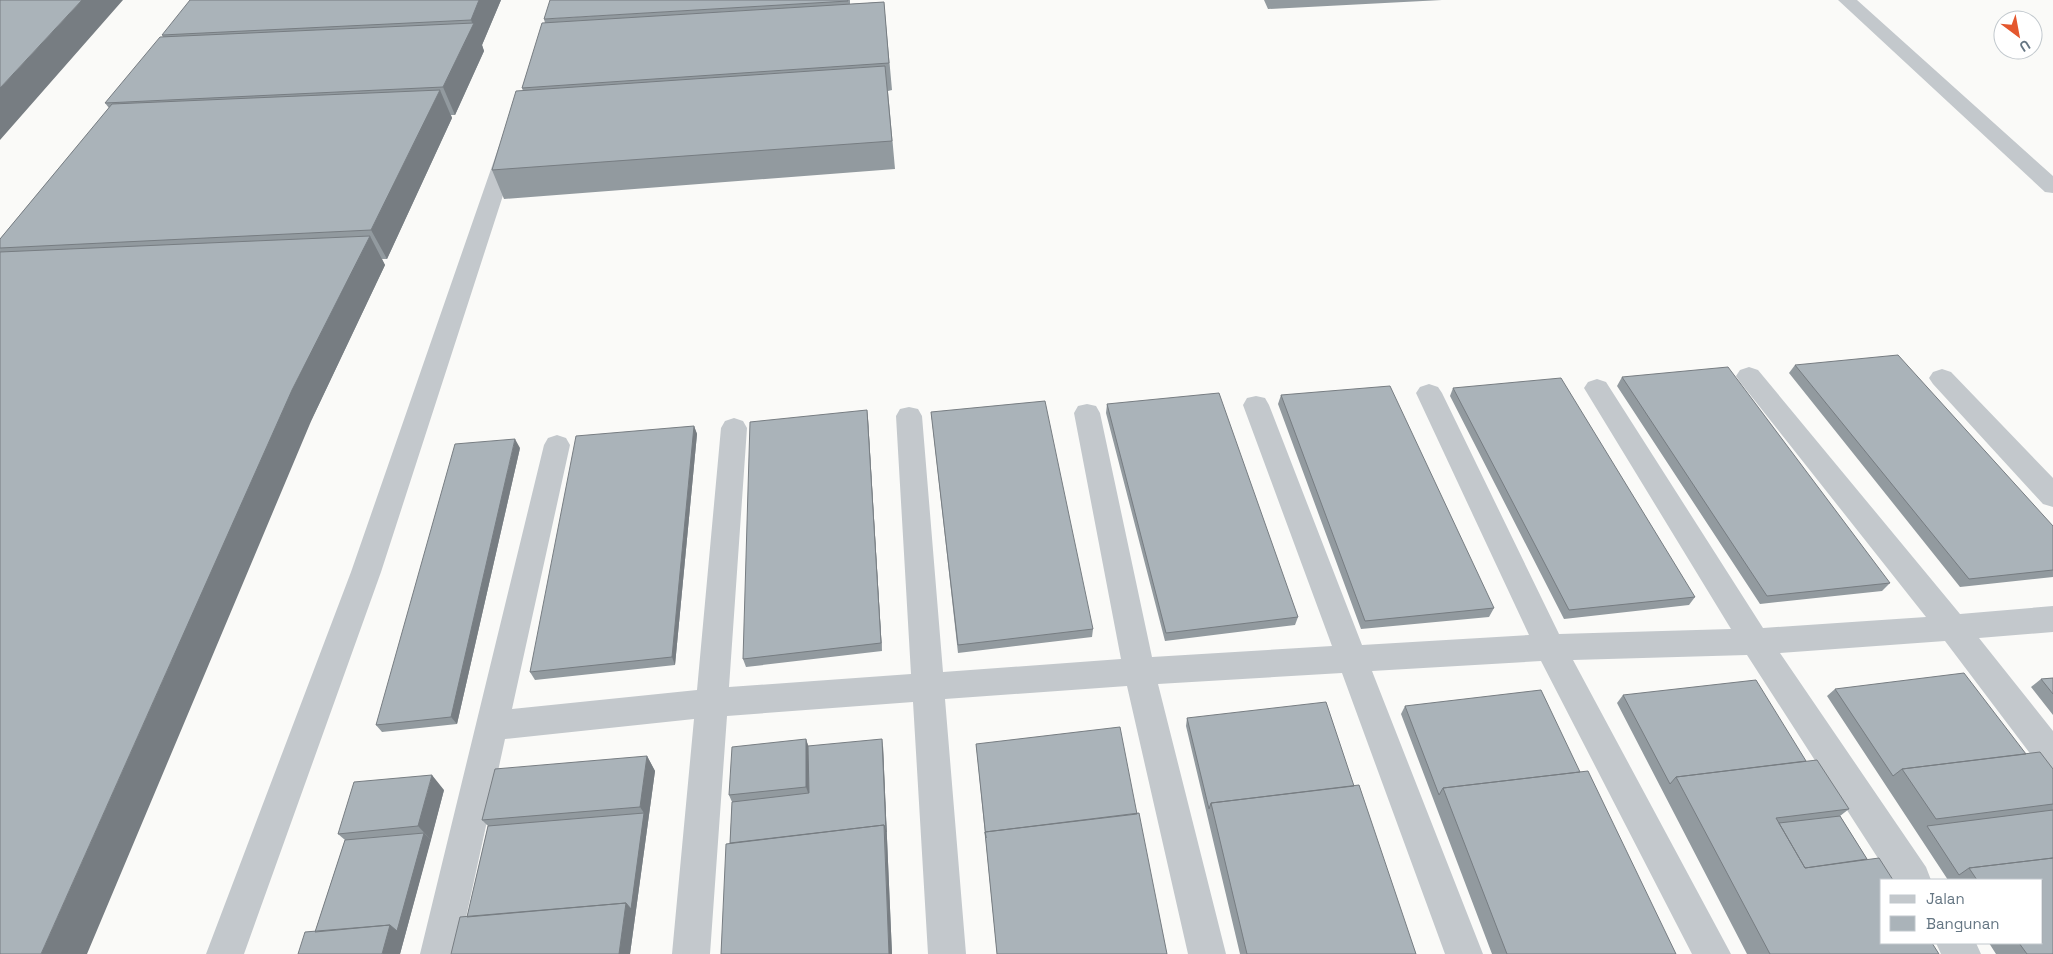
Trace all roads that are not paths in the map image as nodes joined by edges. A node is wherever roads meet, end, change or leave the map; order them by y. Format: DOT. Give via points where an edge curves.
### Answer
graph roads {
  1 [pos="1847,0"];
  2 [pos="517,122"];
  3 [pos="2053,187"];
  4 [pos="1749,376"];
  5 [pos="1942,378"];
  6 [pos="1597,388"];
  7 [pos="1429,393"];
  8 [pos="1256,406"];
  9 [pos="1087,413"];
  10 [pos="909,416"];
  11 [pos="734,428"];
  12 [pos="557,445"];
  13 [pos="2053,496"];
  14 [pos="2053,619"];
  15 [pos="1953,628"];
  16 [pos="1755,642"];
  17 [pos="1550,647"];
  18 [pos="1351,659"];
  19 [pos="1139,671"];
  20 [pos="928,688"];
  21 [pos="711,703"];
  22 [pos="492,726"];
  23 [pos="2053,757"];
  24 [pos="1912,879"];
  25 [pos="225,954"];
  26 [pos="439,954"];
  27 [pos="691,954"];
  28 [pos="947,954"];
  29 [pos="1207,954"];
  30 [pos="1464,954"];
  31 [pos="1712,954"];
  1 -- 3 [label="street"];
  2 -- 25 [label="street" via="366,572"];
  4 -- 15 [label="street"];
  5 -- 13 [label="street"];
  6 -- 16 [label="street"];
  7 -- 17 [label="street"];
  8 -- 18 [label="street"];
  9 -- 19 [label="street"];
  10 -- 20 [label="street"];
  11 -- 21 [label="street"];
  12 -- 22 [label="street"];
  14 -- 15 [label="street"];
  15 -- 16 [label="street"];
  15 -- 23 [label="street"];
  16 -- 17 [label="street"];
  16 -- 24 [label="street"];
  17 -- 18 [label="street"];
  17 -- 31 [label="street"];
  18 -- 19 [label="street"];
  18 -- 30 [label="street"];
  19 -- 20 [label="street"];
  19 -- 29 [label="street"];
  20 -- 21 [label="street"];
  20 -- 28 [label="street"];
  21 -- 22 [label="street"];
  21 -- 27 [label="street"];
  22 -- 26 [label="street"];
}
